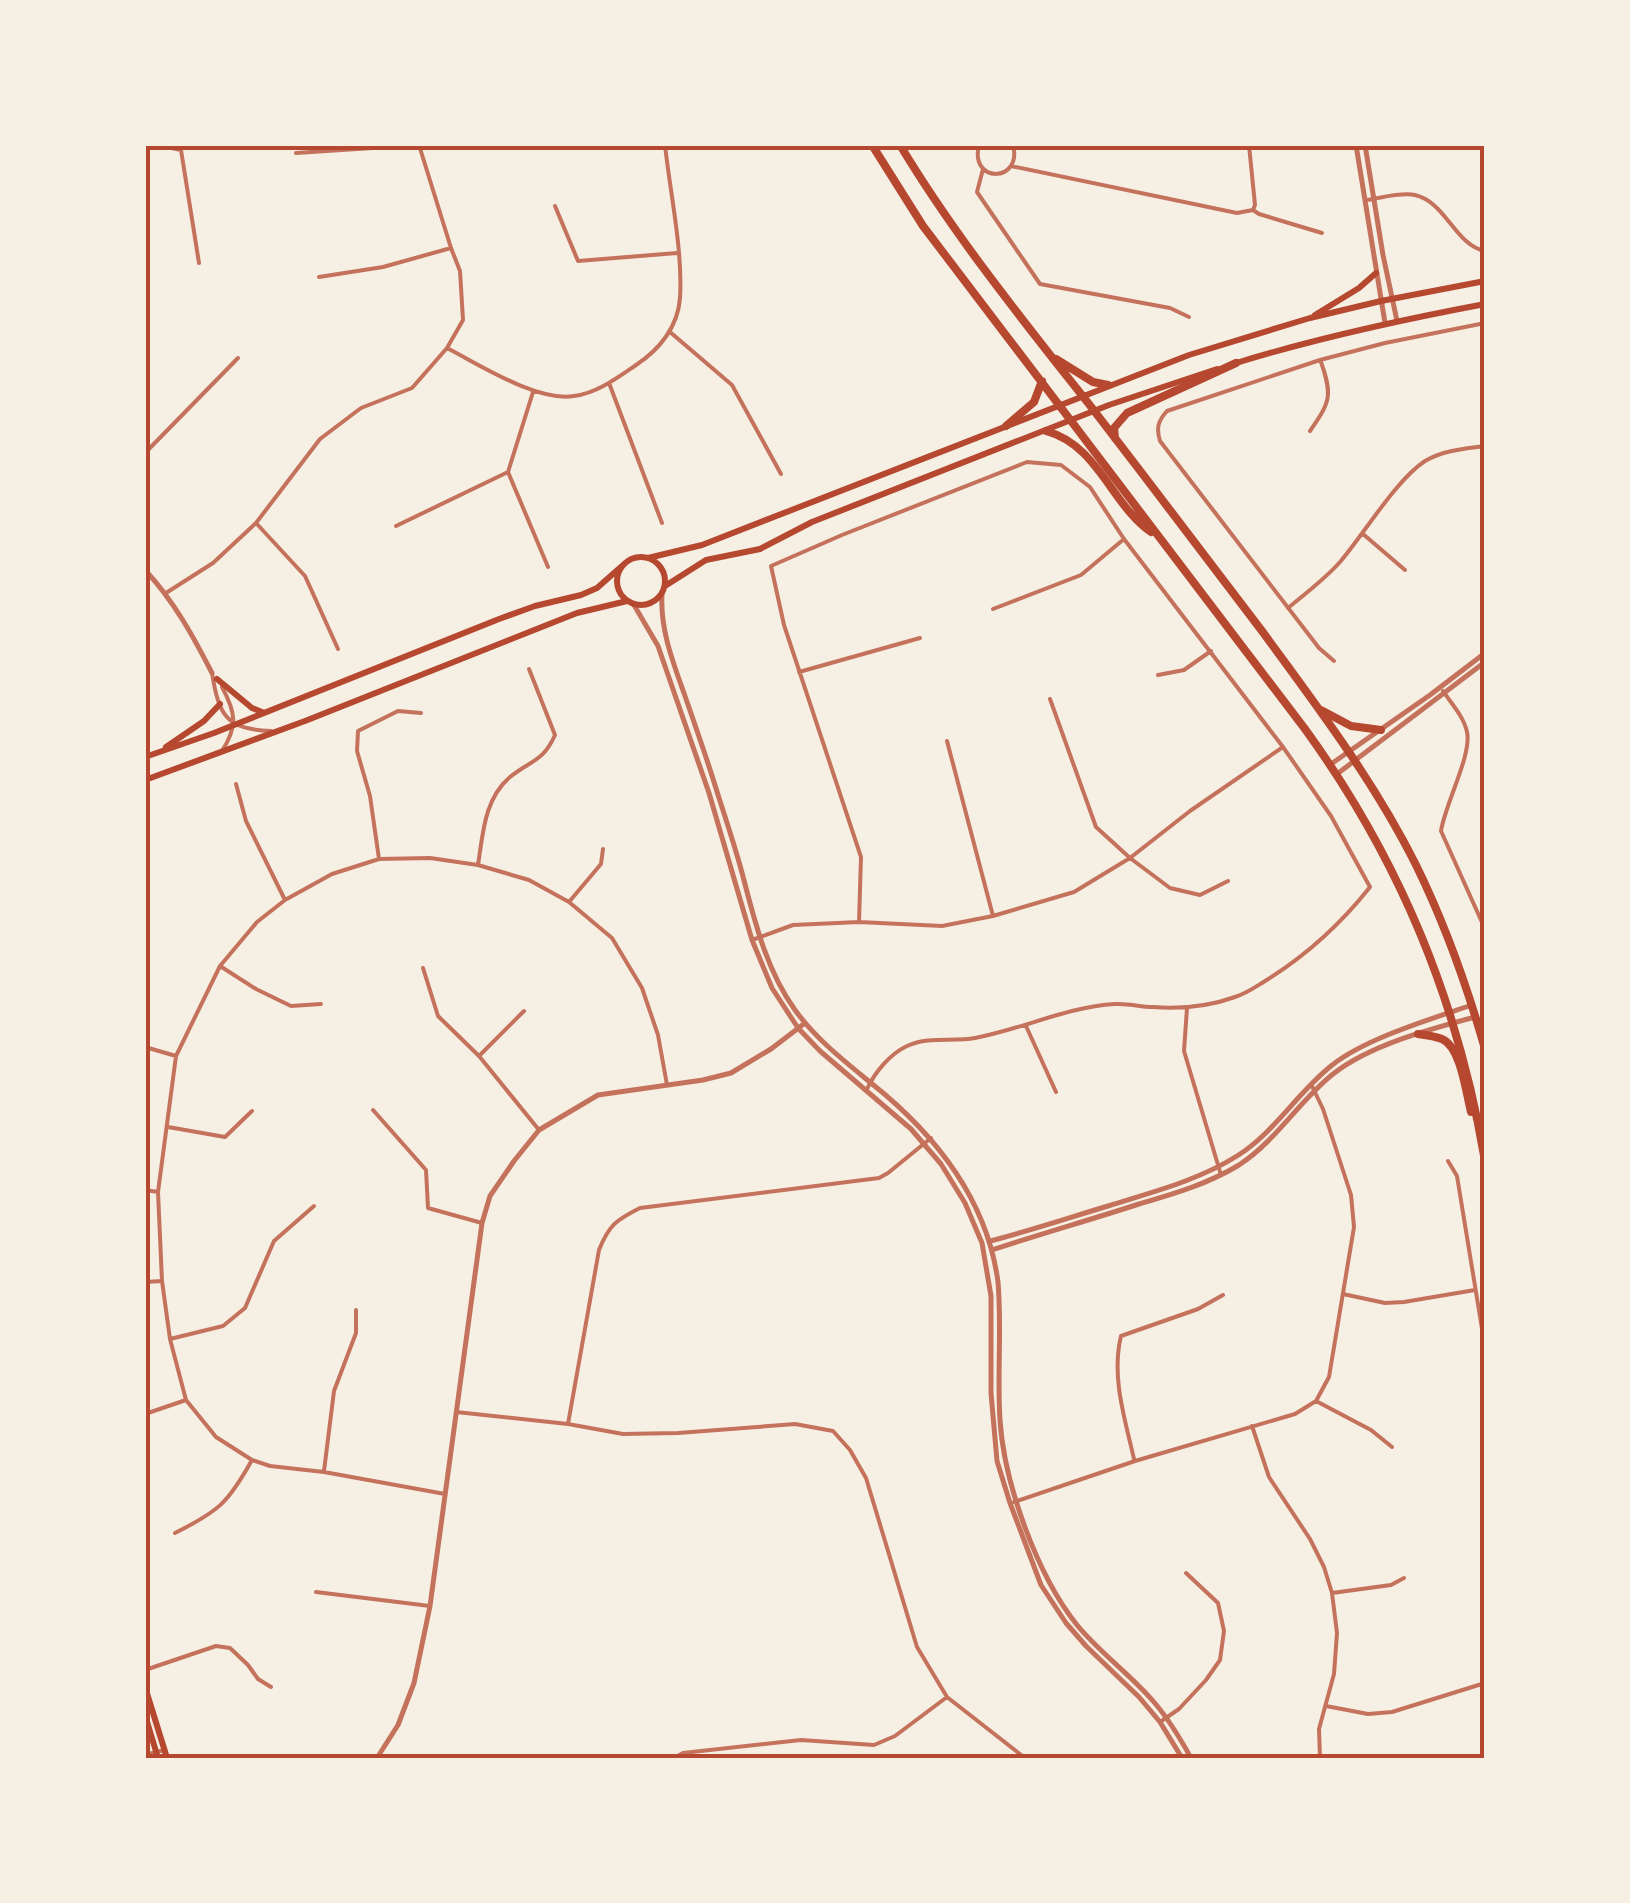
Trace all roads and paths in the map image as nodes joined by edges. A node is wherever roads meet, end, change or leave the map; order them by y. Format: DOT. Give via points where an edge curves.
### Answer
graph roads {
  1 [pos="156,145"];
  2 [pos="419,145"];
  3 [pos="664,145"];
  4 [pos="872,145"];
  5 [pos="900,145"];
  6 [pos="978,145"];
  7 [pos="1012,145"];
  8 [pos="1248,145"];
  9 [pos="1356,145"];
  10 [pos="1364,145"];
  11 [pos="296,153"];
  12 [pos="1011,166"];
  13 [pos="983,169"];
  14 [pos="1370,199"];
  15 [pos="556,206"];
  16 [pos="1253,210"];
  17 [pos="1322,232"];
  18 [pos="450,248"];
  19 [pos="1485,251"];
  20 [pos="677,252"];
  21 [pos="198,263"];
  22 [pos="1376,273"];
  23 [pos="319,277"];
  24 [pos="1485,281"];
  25 [pos="1393,299"];
  26 [pos="1381,301"];
  27 [pos="1485,304"];
  28 [pos="1189,317"];
  29 [pos="1310,318"];
  30 [pos="1398,320"];
  31 [pos="1385,323"];
  32 [pos="1485,323"];
  33 [pos="670,332"];
  34 [pos="447,348"];
  35 [pos="238,358"];
  36 [pos="1052,358"];
  37 [pos="1320,360"];
  38 [pos="1236,362"];
  39 [pos="1042,382"];
  40 [pos="609,384"];
  41 [pos="1108,386"];
  42 [pos="533,392"];
  43 [pos="1082,396"];
  44 [pos="1059,404"];
  45 [pos="1094,411"];
  46 [pos="1071,421"];
  47 [pos="1006,426"];
  48 [pos="1046,431"];
  49 [pos="1310,431"];
  50 [pos="1115,440"];
  51 [pos="1485,446"];
  52 [pos="145,453"];
  53 [pos="508,472"];
  54 [pos="780,474"];
  55 [pos="256,523"];
  56 [pos="662,524"];
  57 [pos="396,526"];
  58 [pos="1362,534"];
  59 [pos="1159,538"];
  60 [pos="1124,539"];
  61 [pos="648,558"];
  62 [pos="622,566"];
  63 [pos="548,567"];
  64 [pos="145,570"];
  65 [pos="1406,570"];
  66 [pos="664,590"];
  67 [pos="166,593"];
  68 [pos="631,603"];
  69 [pos="1288,608"];
  70 [pos="992,609"];
  71 [pos="920,638"];
  72 [pos="338,649"];
  73 [pos="1211,651"];
  74 [pos="1485,653"];
  75 [pos="1334,660"];
  76 [pos="1485,662"];
  77 [pos="530,669"];
  78 [pos="799,672"];
  79 [pos="1158,675"];
  80 [pos="215,676"];
  81 [pos="1442,691"];
  82 [pos="1050,699"];
  83 [pos="220,704"];
  84 [pos="1317,708"];
  85 [pos="262,712"];
  86 [pos="420,713"];
  87 [pos="234,724"];
  88 [pos="1381,730"];
  89 [pos="276,732"];
  90 [pos="947,742"];
  91 [pos="1282,747"];
  92 [pos="222,751"];
  93 [pos="156,753"];
  94 [pos="145,757"];
  95 [pos="1352,757"];
  96 [pos="1331,764"];
  97 [pos="1337,774"];
  98 [pos="145,780"];
  99 [pos="236,784"];
  100 [pos="603,849"];
  101 [pos="1130,858"];
  102 [pos="379,859"];
  103 [pos="478,865"];
  104 [pos="1228,881"];
  105 [pos="285,900"];
  106 [pos="569,902"];
  107 [pos="993,916"];
  108 [pos="1482,917"];
  109 [pos="859,922"];
  110 [pos="1485,930"];
  111 [pos="760,937"];
  112 [pos="752,940"];
  113 [pos="220,966"];
  114 [pos="423,968"];
  115 [pos="321,1004"];
  116 [pos="1472,1005"];
  117 [pos="1186,1008"];
  118 [pos="524,1011"];
  119 [pos="1450,1012"];
  120 [pos="1475,1017"];
  121 [pos="806,1023"];
  122 [pos="1454,1023"];
  123 [pos="1026,1026"];
  124 [pos="798,1028"];
  125 [pos="1418,1034"];
  126 [pos="145,1047"];
  127 [pos="1485,1049"];
  128 [pos="176,1056"];
  129 [pos="479,1056"];
  130 [pos="870,1082"];
  131 [pos="1311,1084"];
  132 [pos="668,1085"];
  133 [pos="866,1089"];
  134 [pos="1316,1091"];
  135 [pos="1056,1092"];
  136 [pos="373,1110"];
  137 [pos="252,1111"];
  138 [pos="1478,1124"];
  139 [pos="168,1127"];
  140 [pos="540,1130"];
  141 [pos="931,1138"];
  142 [pos="924,1144"];
  143 [pos="1448,1161"];
  144 [pos="1485,1161"];
  145 [pos="1218,1167"];
  146 [pos="1221,1175"];
  147 [pos="145,1190"];
  148 [pos="158,1192"];
  149 [pos="314,1206"];
  150 [pos="482,1224"];
  151 [pos="985,1242"];
  152 [pos="988,1252"];
  153 [pos="162,1281"];
  154 [pos="145,1282"];
  155 [pos="1475,1290"];
  156 [pos="1343,1294"];
  157 [pos="1223,1295"];
  158 [pos="356,1310"];
  159 [pos="170,1339"];
  160 [pos="1485,1346"];
  161 [pos="186,1400"];
  162 [pos="1316,1400"];
  163 [pos="456,1412"];
  164 [pos="145,1414"];
  165 [pos="568,1424"];
  166 [pos="1252,1426"];
  167 [pos="1392,1448"];
  168 [pos="252,1460"];
  169 [pos="1135,1461"];
  170 [pos="324,1472"];
  171 [pos="445,1494"];
  172 [pos="1013,1502"];
  173 [pos="175,1533"];
  174 [pos="1186,1572"];
  175 [pos="1404,1578"];
  176 [pos="316,1592"];
  177 [pos="1332,1593"];
  178 [pos="430,1606"];
  179 [pos="145,1670"];
  180 [pos="1485,1683"];
  181 [pos="271,1687"];
  182 [pos="145,1688"];
  183 [pos="946,1697"];
  184 [pos="1326,1706"];
  185 [pos="145,1715"];
  186 [pos="1163,1720"];
  187 [pos="145,1754"];
  188 [pos="161,1754"];
  189 [pos="377,1758"];
  190 [pos="674,1758"];
  191 [pos="1025,1758"];
  192 [pos="1182,1758"];
  193 [pos="1191,1758"];
  194 [pos="1320,1758"];
  1 -- 21 [label="street" via="181,150"];
  2 -- 11 [label="street"];
  2 -- 18 [label="street"];
  3 -- 20 [label="street"];
  4 -- 39 [label="highway" via="923,226"];
  5 -- 36 [label="highway" via="940,210"];
  6 -- 13 [label="street"];
  7 -- 12 [label="street"];
  8 -- 16 [label="street"];
  9 -- 14 [label="street"];
  10 -- 14 [label="street"];
  12 -- 13 [label="street" via="1000,174"];
  12 -- 16 [label="street" via="1236,213"];
  13 -- 28 [label="street" via="977,192 1040,284"];
  14 -- 19 [label="street" via="1419,196 1472,248"];
  14 -- 22 [label="street"];
  14 -- 25 [label="street"];
  15 -- 20 [label="street" via="578,262"];
  16 -- 17 [label="street"];
  18 -- 23 [label="street"];
  18 -- 34 [label="street" via="460,271 462,320"];
  20 -- 33 [label="street" via="680,298"];
  22 -- 26 [label="street"];
  22 -- 29 [label="main road"];
  24 -- 25 [label="main road"];
  25 -- 26 [label="main road"];
  25 -- 30 [label="street"];
  26 -- 29 [label="main road"];
  26 -- 31 [label="street"];
  27 -- 30 [label="main road"];
  29 -- 41 [label="main road"];
  30 -- 31 [label="main road"];
  31 -- 38 [label="main road"];
  32 -- 37 [label="street"];
  33 -- 40 [label="street"];
  33 -- 54 [label="street" via="732,385"];
  34 -- 42 [label="street"];
  34 -- 55 [label="street" via="412,388 362,408 320,439"];
  35 -- 52 [label="street"];
  36 -- 41 [label="highway"];
  36 -- 43 [label="highway"];
  37 -- 49 [label="street" via="1329,386 1326,408"];
  37 -- 69 [label="street" via="1167,411 1157,430"];
  38 -- 45 [label="main road"];
  38 -- 50 [label="highway" via="1127,413 1114,428"];
  39 -- 44 [label="highway"];
  39 -- 47 [label="highway" via="1034,402"];
  40 -- 42 [label="street" via="573,397"];
  40 -- 56 [label="street"];
  41 -- 43 [label="main road"];
  42 -- 53 [label="street"];
  43 -- 44 [label="main road"];
  43 -- 45 [label="highway"];
  44 -- 46 [label="highway"];
  44 -- 47 [label="main road"];
  45 -- 46 [label="main road"];
  45 -- 50 [label="highway"];
  46 -- 48 [label="main road"];
  46 -- 59 [label="highway"];
  47 -- 61 [label="main road" via="702,546"];
  48 -- 59 [label="highway" via="1080,449 1136,522"];
  48 -- 66 [label="main road" via="770,544 706,560"];
  50 -- 84 [label="highway"];
  51 -- 58 [label="street" via="1421,464"];
  53 -- 57 [label="street"];
  53 -- 63 [label="street"];
  55 -- 67 [label="street" via="214,563"];
  55 -- 72 [label="street" via="305,576"];
  58 -- 65 [label="street"];
  58 -- 69 [label="street"];
  59 -- 96 [label="highway"];
  60 -- 70 [label="street" via="1080,575"];
  60 -- 73 [label="street"];
  60 -- 78 [label="street" via="1090,488 1061,465 1027,462 842,535 771,566"];
  61 -- 62 [label="main road"];
  61 -- 66 [label="main road" via="664,572"];
  62 -- 68 [label="main road" via="617,581"];
  62 -- 85 [label="main road" via="581,595 499,619"];
  64 -- 67 [label="street"];
  66 -- 68 [label="main road" via="650,604"];
  66 -- 111 [label="street" via="665,635"];
  67 -- 80 [label="street"];
  68 -- 89 [label="main road" via="577,614"];
  68 -- 112 [label="street" via="658,646"];
  69 -- 75 [label="street"];
  71 -- 78 [label="street"];
  73 -- 79 [label="street" via="1184,670"];
  73 -- 91 [label="street"];
  74 -- 81 [label="street"];
  76 -- 81 [label="street"];
  77 -- 103 [label="street" via="555,735 548,752 507,779 486,810"];
  78 -- 109 [label="street" via="861,856"];
  80 -- 83 [label="street"];
  80 -- 85 [label="main road"];
  80 -- 87 [label="street" via="234,710"];
  81 -- 88 [label="street"];
  81 -- 95 [label="street"];
  81 -- 108 [label="street" via="1468,735 1441,831"];
  82 -- 101 [label="street" via="1096,827"];
  83 -- 87 [label="street"];
  83 -- 93 [label="main road"];
  84 -- 88 [label="highway" via="1351,726"];
  84 -- 95 [label="highway"];
  85 -- 87 [label="main road"];
  86 -- 102 [label="street" via="398,711 358,730"];
  87 -- 89 [label="street"];
  87 -- 92 [label="street"];
  87 -- 93 [label="main road"];
  88 -- 95 [label="street"];
  89 -- 92 [label="main road"];
  90 -- 107 [label="street"];
  91 -- 101 [label="street"];
  91 -- 117 [label="street" via="1370,887 1279,972 1238,997"];
  92 -- 98 [label="main road"];
  93 -- 94 [label="main road"];
  95 -- 96 [label="street"];
  95 -- 97 [label="street"];
  95 -- 116 [label="highway" via="1415,864"];
  96 -- 97 [label="highway"];
  97 -- 119 [label="highway" via="1404,894"];
  99 -- 105 [label="street" via="246,821"];
  100 -- 106 [label="street" via="601,864"];
  101 -- 104 [label="street" via="1170,888 1200,895"];
  101 -- 107 [label="street" via="1074,892"];
  102 -- 103 [label="street"];
  102 -- 105 [label="street" via="332,874"];
  103 -- 106 [label="street"];
  105 -- 113 [label="street"];
  106 -- 132 [label="street" via="612,938 642,988"];
  107 -- 109 [label="street" via="942,926"];
  108 -- 110 [label="street"];
  109 -- 111 [label="street" via="793,925"];
  111 -- 112 [label="street"];
  111 -- 121 [label="street" via="780,986"];
  112 -- 124 [label="street"];
  113 -- 115 [label="street" via="292,1006"];
  113 -- 128 [label="street"];
  114 -- 129 [label="street" via="438,1016"];
  116 -- 119 [label="street"];
  116 -- 120 [label="highway"];
  117 -- 123 [label="street" via="1073,1008"];
  117 -- 145 [label="street" via="1184,1051"];
  118 -- 129 [label="street"];
  119 -- 122 [label="highway"];
  119 -- 131 [label="street" via="1354,1051"];
  120 -- 122 [label="street"];
  120 -- 127 [label="highway"];
  121 -- 124 [label="street"];
  121 -- 130 [label="street"];
  122 -- 125 [label="street"];
  122 -- 138 [label="highway"];
  123 -- 130 [label="street" via="911,1044"];
  123 -- 135 [label="street"];
  124 -- 132 [label="street" via="731,1072"];
  124 -- 133 [label="street"];
  125 -- 134 [label="street" via="1344,1066"];
  125 -- 138 [label="highway" via="1452,1048"];
  126 -- 128 [label="street"];
  128 -- 139 [label="street"];
  129 -- 140 [label="street"];
  130 -- 133 [label="street"];
  130 -- 141 [label="street"];
  131 -- 134 [label="street"];
  131 -- 145 [label="street" via="1253,1144"];
  132 -- 140 [label="street" via="598,1096"];
  133 -- 142 [label="street"];
  134 -- 146 [label="street" via="1264,1145"];
  134 -- 156 [label="street" via="1351,1194 1354,1227"];
  136 -- 150 [label="street" via="426,1170 428,1208"];
  137 -- 139 [label="street" via="225,1137"];
  138 -- 144 [label="highway"];
  139 -- 148 [label="street"];
  140 -- 150 [label="street" via="490,1196"];
  141 -- 142 [label="street"];
  141 -- 151 [label="street" via="968,1192"];
  142 -- 151 [label="street" via="953,1181"];
  142 -- 165 [label="street" via="878,1178 640,1208 617,1220 598,1250"];
  143 -- 155 [label="street" via="1458,1176"];
  145 -- 146 [label="street"];
  145 -- 151 [label="street"];
  146 -- 152 [label="street"];
  147 -- 148 [label="street"];
  148 -- 153 [label="street"];
  149 -- 159 [label="street" via="274,1241 245,1308 223,1326"];
  150 -- 163 [label="street"];
  151 -- 152 [label="street"];
  152 -- 172 [label="street" via="992,1425"];
  153 -- 154 [label="street"];
  153 -- 159 [label="street"];
  155 -- 156 [label="street" via="1385,1303"];
  155 -- 160 [label="street"];
  156 -- 162 [label="street" via="1329,1377"];
  157 -- 169 [label="street" via="1122,1336 1120,1392"];
  158 -- 170 [label="street" via="356,1333 334,1391"];
  159 -- 161 [label="street"];
  161 -- 164 [label="street"];
  161 -- 168 [label="street" via="216,1437"];
  162 -- 166 [label="street" via="1295,1414"];
  162 -- 167 [label="street"];
  163 -- 165 [label="street"];
  163 -- 171 [label="street"];
  165 -- 183 [label="street" via="623,1434 795,1424 832,1431 866,1478 917,1647"];
  166 -- 169 [label="street"];
  166 -- 177 [label="street" via="1269,1477 1310,1539"];
  168 -- 170 [label="street"];
  168 -- 173 [label="street" via="232,1495 207,1518"];
  169 -- 172 [label="street"];
  170 -- 171 [label="street"];
  171 -- 178 [label="street"];
  172 -- 186 [label="street" via="1041,1586 1060,1614"];
  174 -- 186 [label="street" via="1218,1603 1224,1631 1220,1660"];
  175 -- 177 [label="street"];
  176 -- 178 [label="street"];
  177 -- 184 [label="street" via="1334,1674"];
  178 -- 189 [label="street" via="414,1682"];
  179 -- 181 [label="street" via="216,1646 230,1648"];
  180 -- 184 [label="street" via="1392,1712"];
  182 -- 188 [label="main road"];
  183 -- 190 [label="street" via="874,1744 800,1740"];
  183 -- 191 [label="street"];
  184 -- 194 [label="street"];
  185 -- 188 [label="main road"];
  186 -- 192 [label="street"];
  186 -- 193 [label="street"];
  187 -- 188 [label="street"];
}
